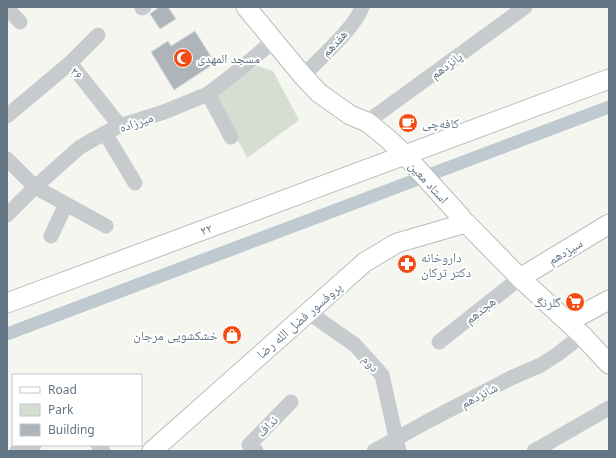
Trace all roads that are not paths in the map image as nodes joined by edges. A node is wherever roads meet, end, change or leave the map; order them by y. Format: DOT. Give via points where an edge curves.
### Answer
graph roads {
  1 [pos="362,7"];
  2 [pos="525,7"];
  3 [pos="7,8"];
  4 [pos="251,9"];
  5 [pos="20,22"];
  6 [pos="98,35"];
  7 [pos="273,41"];
  8 [pos="70,63"];
  9 [pos="303,76"];
  10 [pos="609,80"];
  11 [pos="208,94"];
  12 [pos="7,116"];
  13 [pos="367,122"];
  14 [pos="120,126"];
  15 [pos="105,133"];
  16 [pos="231,137"];
  17 [pos="7,159"];
  18 [pos="410,161"];
  19 [pos="134,183"];
  20 [pos="35,187"];
  21 [pos="66,204"];
  22 [pos="7,215"];
  23 [pos="464,220"];
  24 [pos="609,224"];
  25 [pos="106,226"];
  26 [pos="51,236"];
  27 [pos="520,278"];
  28 [pos="609,300"];
  29 [pos="7,303"];
  30 [pos="308,312"];
  31 [pos="568,322"];
  32 [pos="582,335"];
  33 [pos="439,342"];
  34 [pos="609,364"];
  35 [pos="290,402"];
  36 [pos="609,408"];
  37 [pos="398,445"];
  38 [pos="31,446"];
  39 [pos="17,451"];
  40 [pos="152,451"];
  41 [pos="256,451"];
  42 [pos="374,451"];
  43 [pos="534,451"];
  1 -- 9 [label="street, هفدهم" via="345,33"];
  2 -- 13 [label="street, پانزدهم"];
  3 -- 5 [label="street"];
  4 -- 7 [label="main road, استاد معین"];
  6 -- 8 [label="street"];
  7 -- 9 [label="main road, استاد معین"];
  7 -- 11 [label="street, میرزاده"];
  8 -- 12 [label="street, ۲۶"];
  8 -- 14 [label="street, ۲۶"];
  9 -- 13 [label="main road, استاد معین" via="319,93 350,115"];
  10 -- 18 [label="main road, ۲۲"];
  11 -- 14 [label="street, میرزاده"];
  11 -- 16 [label="street"];
  13 -- 18 [label="main road, استاد معین"];
  14 -- 15 [label="street, میرزاده"];
  15 -- 19 [label="street"];
  15 -- 20 [label="street, میرزاده" via="80,147"];
  17 -- 20 [label="street"];
  18 -- 23 [label="main road, استاد معین"];
  18 -- 29 [label="main road, ۲۲"];
  20 -- 21 [label="street"];
  20 -- 22 [label="street, میرزاده"];
  21 -- 25 [label="street"];
  21 -- 26 [label="street"];
  23 -- 27 [label="main road, استاد معین"];
  23 -- 30 [label="main road, پروفسور فضل الله رضا" via="398,243 365,262"];
  24 -- 27 [label="main road, سیزدهم"];
  27 -- 31 [label="main road, استاد معین"];
  27 -- 33 [label="street, هجدهم"];
  28 -- 31 [label="main road"];
  30 -- 37 [label="street, دوم" via="354,345 382,375"];
  30 -- 40 [label="main road, پروفسور فضل الله رضا"];
  31 -- 32 [label="main road, استاد معین"];
  32 -- 34 [label="main road, استاد معین"];
  32 -- 37 [label="street, شانزدهم" via="541,365 430,420"];
  35 -- 41 [label="street, نداف" via="249,445"];
  36 -- 43 [label="street"];
  37 -- 42 [label="street, شانزدهم"];
  38 -- 39 [label="street"];
}
